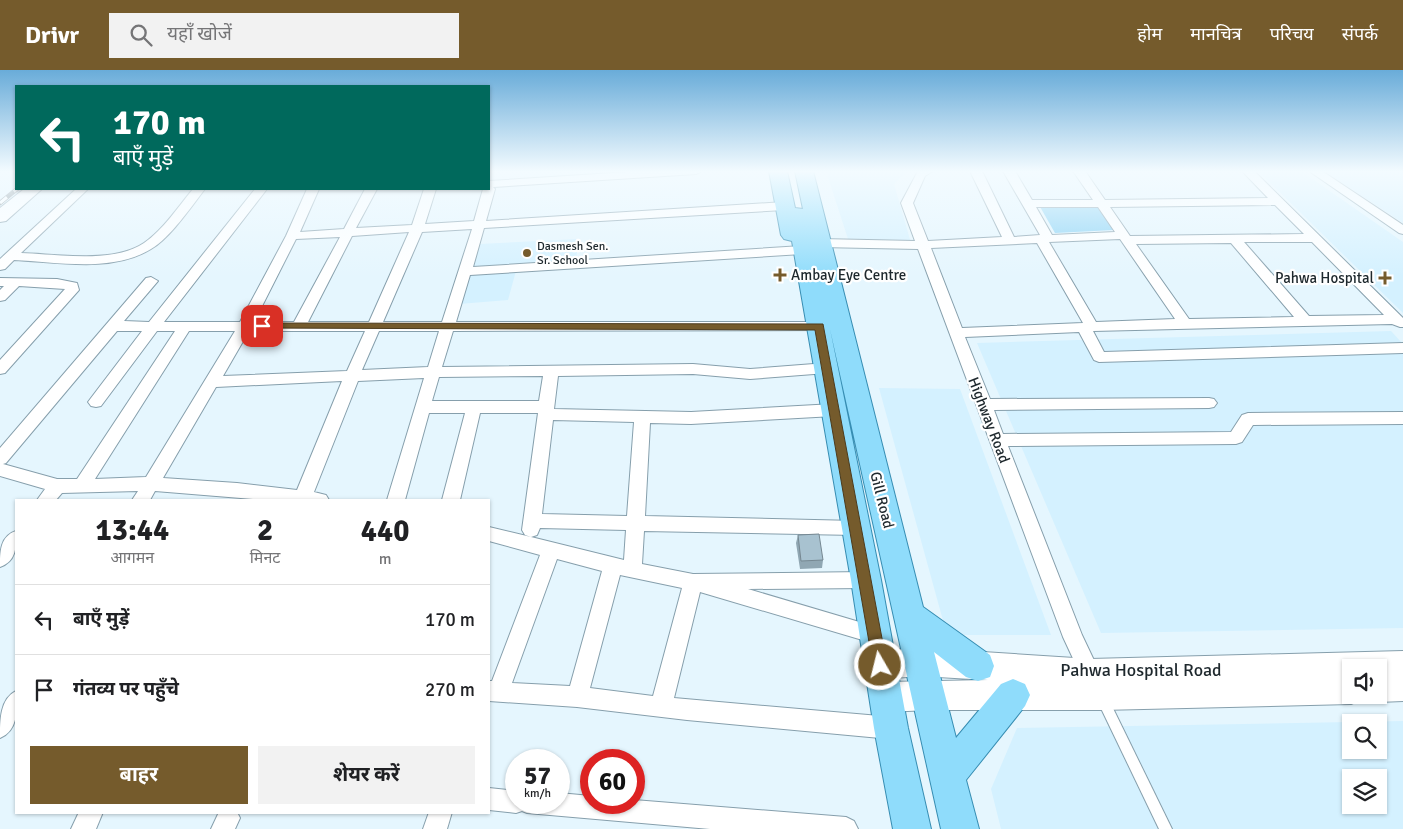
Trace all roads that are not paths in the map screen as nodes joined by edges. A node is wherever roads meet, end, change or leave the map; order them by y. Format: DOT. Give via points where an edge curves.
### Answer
graph roads {
  1 [pos="13,206"];
  2 [pos="64,206"];
  3 [pos="184,206"];
  4 [pos="246,206"];
  5 [pos="305,206"];
  6 [pos="363,206"];
  7 [pos="424,206"];
  8 [pos="484,206"];
  9 [pos="777,206"];
  10 [pos="784,206"];
  11 [pos="797,206"];
  12 [pos="805,206"];
  13 [pos="908,206"];
  14 [pos="992,206"];
  15 [pos="1028,206"];
  16 [pos="1103,206"];
  17 [pos="1283,206"];
  18 [pos="1368,206"];
  19 [pos="0,217"];
  20 [pos="479,225"];
  21 [pos="417,229"];
  22 [pos="1403,230"];
  23 [pos="350,233"];
  24 [pos="292,236"];
  25 [pos="1125,238"];
  26 [pos="1314,238"];
  27 [pos="1045,239"];
  28 [pos="1235,240"];
  29 [pos="1010,241"];
  30 [pos="807,243"];
  31 [pos="923,245"];
  32 [pos="12,256"];
  33 [pos="0,266"];
  34 [pos="467,271"];
  35 [pos="151,281"];
  36 [pos="0,282"];
  37 [pos="16,282"];
  38 [pos="0,297"];
  39 [pos="1305,321"];
  40 [pos="1399,323"];
  41 [pos="1184,324"];
  42 [pos="113,326"];
  43 [pos="153,326"];
  44 [pos="185,326"];
  45 [pos="244,326"];
  46 [pos="299,326"];
  47 [pos="375,326"];
  48 [pos="819,326"];
  49 [pos="449,327"];
  50 [pos="1088,327"];
  51 [pos="956,333"];
  52 [pos="1403,348"];
  53 [pos="827,368"];
  54 [pos="0,369"];
  55 [pos="551,371"];
  56 [pos="434,372"];
  57 [pos="352,376"];
  58 [pos="211,382"];
  59 [pos="96,402"];
  60 [pos="1209,403"];
  61 [pos="984,405"];
  62 [pos="424,407"];
  63 [pos="474,407"];
  64 [pos="834,410"];
  65 [pos="546,411"];
  66 [pos="642,417"];
  67 [pos="1403,418"];
  68 [pos="997,440"];
  69 [pos="0,459"];
  70 [pos="0,470"];
  71 [pos="151,484"];
  72 [pos="57,486"];
  73 [pos="81,486"];
  74 [pos="222,494"];
  75 [pos="47,499"];
  76 [pos="142,499"];
  77 [pos="308,499"];
  78 [pos="396,499"];
  79 [pos="451,499"];
  80 [pos="532,521"];
  81 [pos="636,523"];
  82 [pos="856,528"];
  83 [pos="490,534"];
  84 [pos="15,539"];
  85 [pos="529,544"];
  86 [pos="551,550"];
  87 [pos="0,559"];
  88 [pos="613,566"];
  89 [pos="633,570"];
  90 [pos="866,580"];
  91 [pos="692,582"];
  92 [pos="910,616"];
  93 [pos="876,635"];
  94 [pos="921,662"];
  95 [pos="880,665"];
  96 [pos="978,666"];
  97 [pos="1403,666"];
  98 [pos="1095,684"];
  99 [pos="1387,688"];
  100 [pos="1403,688"];
  101 [pos="1342,689"];
  102 [pos="493,691"];
  103 [pos="928,695"];
  104 [pos="1013,695"];
  105 [pos="577,697"];
  106 [pos="886,697"];
  107 [pos="15,703"];
  108 [pos="661,707"];
  109 [pos="0,727"];
  110 [pos="891,728"];
  111 [pos="948,776"];
  112 [pos="490,799"];
  113 [pos="505,801"];
  114 [pos="570,806"];
  115 [pos="91,814"];
  116 [pos="440,814"];
  117 [pos="84,829"];
  118 [pos="435,829"];
  119 [pos="846,829"];
  120 [pos="912,829"];
  121 [pos="960,829"];
  122 [pos="1166,829"];
  1 -- 19 [label="street"];
  2 -- 32 [label="street"];
  3 -- 32 [label="street" via="153,242 129,256 106,259"];
  4 -- 43 [label="street"];
  5 -- 24 [label="street"];
  6 -- 23 [label="street"];
  7 -- 21 [label="street"];
  8 -- 20 [label="street"];
  9 -- 20 [label="street"];
  10 -- 30 [label="main road, Gill Road" via="791,236"];
  11 -- 30 [label="main road"];
  12 -- 30 [label="main road, Gill Road"];
  13 -- 31 [label="street, Highway Road"];
  14 -- 29 [label="street"];
  15 -- 27 [label="street"];
  16 -- 25 [label="street"];
  17 -- 26 [label="street"];
  18 -- 22 [label="street"];
  20 -- 21 [label="street"];
  20 -- 34 [label="street"];
  21 -- 23 [label="street"];
  21 -- 47 [label="street"];
  23 -- 24 [label="street"];
  23 -- 46 [label="street"];
  24 -- 45 [label="street"];
  25 -- 27 [label="street"];
  25 -- 28 [label="street"];
  25 -- 41 [label="street"];
  26 -- 28 [label="street"];
  26 -- 40 [label="street"];
  27 -- 29 [label="street"];
  27 -- 50 [label="street"];
  28 -- 39 [label="street"];
  29 -- 31 [label="street"];
  30 -- 31 [label="street"];
  30 -- 34 [label="street"];
  30 -- 48 [label="main road, Gill Road"];
  30 -- 92 [label="main road, Gill Road"];
  31 -- 51 [label="street, Highway Road"];
  32 -- 33 [label="street"];
  34 -- 49 [label="street"];
  35 -- 42 [label="street"];
  36 -- 37 [label="street"];
  37 -- 38 [label="street"];
  37 -- 54 [label="street" via="66,284 72,286 72,290"];
  39 -- 40 [label="street"];
  39 -- 41 [label="street"];
  41 -- 50 [label="street"];
  42 -- 43 [label="street"];
  42 -- 69 [label="street"];
  43 -- 44 [label="street"];
  43 -- 59 [label="street"];
  44 -- 45 [label="street"];
  44 -- 73 [label="street"];
  45 -- 46 [label="street"];
  45 -- 58 [label="street"];
  46 -- 47 [label="street"];
  47 -- 49 [label="street"];
  47 -- 57 [label="street"];
  48 -- 49 [label="street"];
  48 -- 53 [label="main road, Gill Road"];
  49 -- 56 [label="street"];
  50 -- 51 [label="street"];
  50 -- 52 [label="street" via="1099,357"];
  51 -- 61 [label="street, Highway Road"];
  53 -- 55 [label="street" via="750,374 693,369"];
  53 -- 64 [label="main road, Gill Road"];
  55 -- 56 [label="street"];
  55 -- 65 [label="street"];
  56 -- 57 [label="street"];
  56 -- 62 [label="street"];
  57 -- 58 [label="street"];
  57 -- 77 [label="street"];
  58 -- 71 [label="street"];
  60 -- 61 [label="street"];
  61 -- 68 [label="street, Highway Road"];
  62 -- 63 [label="street"];
  62 -- 78 [label="street"];
  63 -- 65 [label="street"];
  63 -- 79 [label="street"];
  64 -- 66 [label="street" via="691,418"];
  64 -- 82 [label="main road, Gill Road"];
  65 -- 66 [label="street"];
  65 -- 80 [label="street"];
  66 -- 81 [label="street"];
  67 -- 68 [label="street" via="1248,419 1236,438"];
  68 -- 98 [label="street, Highway Road" via="1073,637"];
  70 -- 72 [label="street"];
  71 -- 73 [label="street"];
  71 -- 74 [label="street"];
  71 -- 76 [label="street"];
  72 -- 73 [label="street"];
  72 -- 75 [label="street"];
  74 -- 77 [label="street"];
  80 -- 81 [label="street"];
  80 -- 85 [label="street"];
  81 -- 82 [label="street"];
  81 -- 89 [label="street"];
  82 -- 90 [label="main road, Gill Road"];
  83 -- 85 [label="street"];
  84 -- 87 [label="street"];
  85 -- 86 [label="street"];
  86 -- 88 [label="street"];
  86 -- 102 [label="street"];
  88 -- 89 [label="street"];
  88 -- 105 [label="street"];
  89 -- 91 [label="street"];
  90 -- 91 [label="street"];
  90 -- 93 [label="main road, Gill Road"];
  91 -- 93 [label="street"];
  91 -- 108 [label="street"];
  92 -- 94 [label="main road, Gill Road"];
  92 -- 96 [label="main road"];
  93 -- 95 [label="main road, Gill Road"];
  94 -- 95 [label="street, Pahwa Hospital Road"];
  94 -- 96 [label="street, Pahwa Hospital Road"];
  94 -- 103 [label="main road, Gill Road"];
  95 -- 106 [label="main road, Gill Road"];
  96 -- 98 [label="street, Pahwa Hospital Road"];
  97 -- 98 [label="street, Pahwa Hospital Road"];
  98 -- 101 [label="street, Pahwa Hospital Road"];
  98 -- 104 [label="street, Pahwa Hospital Road"];
  98 -- 122 [label="lane"];
  99 -- 100 [label="street"];
  102 -- 105 [label="street"];
  103 -- 104 [label="street, Pahwa Hospital Road"];
  103 -- 106 [label="street, Pahwa Hospital Road"];
  103 -- 111 [label="main road, Gill Road"];
  104 -- 111 [label="main road"];
  105 -- 108 [label="street"];
  106 -- 110 [label="main road, Gill Road"];
  107 -- 109 [label="street"];
  108 -- 110 [label="street"];
  110 -- 120 [label="main road, Gill Road"];
  111 -- 121 [label="main road, Gill Road"];
  112 -- 113 [label="street"];
  114 -- 119 [label="street"];
  115 -- 117 [label="street"];
  116 -- 118 [label="street"];
}
